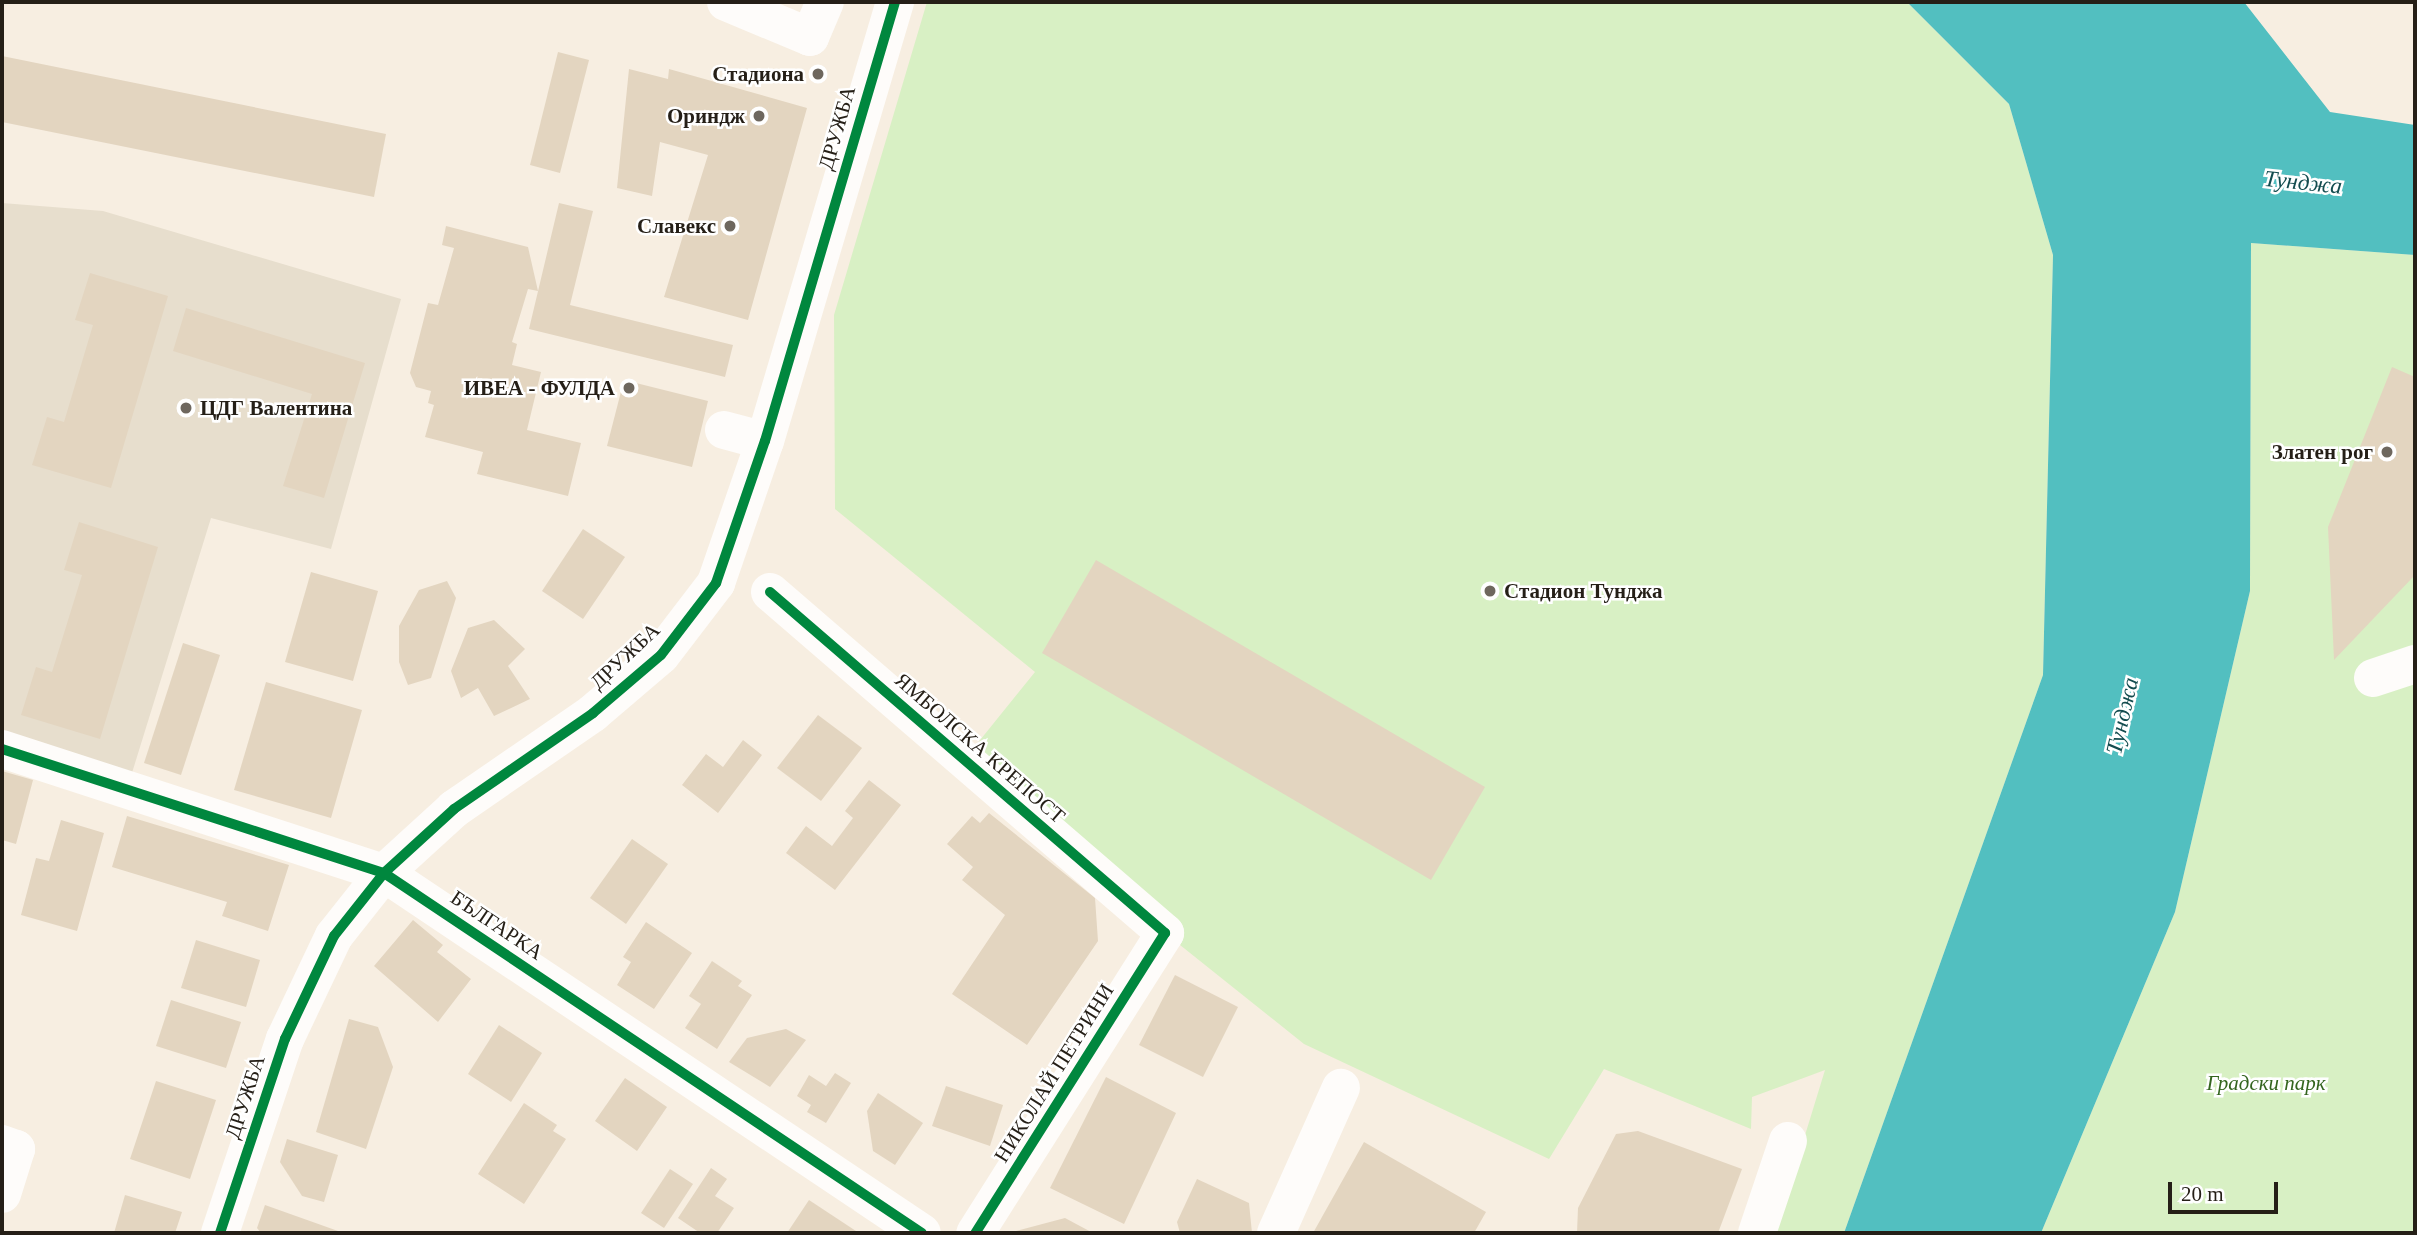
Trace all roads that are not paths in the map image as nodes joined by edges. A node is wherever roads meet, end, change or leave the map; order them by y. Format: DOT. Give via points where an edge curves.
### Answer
graph roads {
  1 [pos="726,2"];
  2 [pos="825,2"];
  3 [pos="895,2"];
  4 [pos="724,430"];
  5 [pos="765,442"];
  6 [pos="770,592"];
  7 [pos="2415,664"];
  8 [pos="2373,678"];
  9 [pos="2,748"];
  10 [pos="384,873"];
  11 [pos="1165,933"];
  12 [pos="1341,1088"];
  13 [pos="1788,1141"];
  14 [pos="2,1144"];
  15 [pos="2,1194"];
  16 [pos="220,1233"];
  17 [pos="922,1233"];
  18 [pos="975,1233"];
  19 [pos="1276,1233"];
  20 [pos="1756,1233"];
  1 -- 2 [label="street" via="810,37"];
  3 -- 5 [label="street, ДРУЖБА"];
  4 -- 5 [label="street"];
  5 -- 10 [label="street, ДРУЖБА" via="716,583 661,655 593,713 454,809"];
  6 -- 11 [label="street, ЯМБОЛСКА КРЕПОСТ"];
  7 -- 8 [label="street"];
  9 -- 10 [label="street, БЪЛГАРКА"];
  10 -- 16 [label="street, ДРУЖБА" via="334,936 285,1039"];
  10 -- 17 [label="street, БЪЛГАРКА"];
  11 -- 18 [label="street, НИКОЛАЙ ПЕТРИНИ"];
  12 -- 19 [label="street"];
  13 -- 20 [label="street"];
  14 -- 15 [label="street" via="16,1149"];
}
